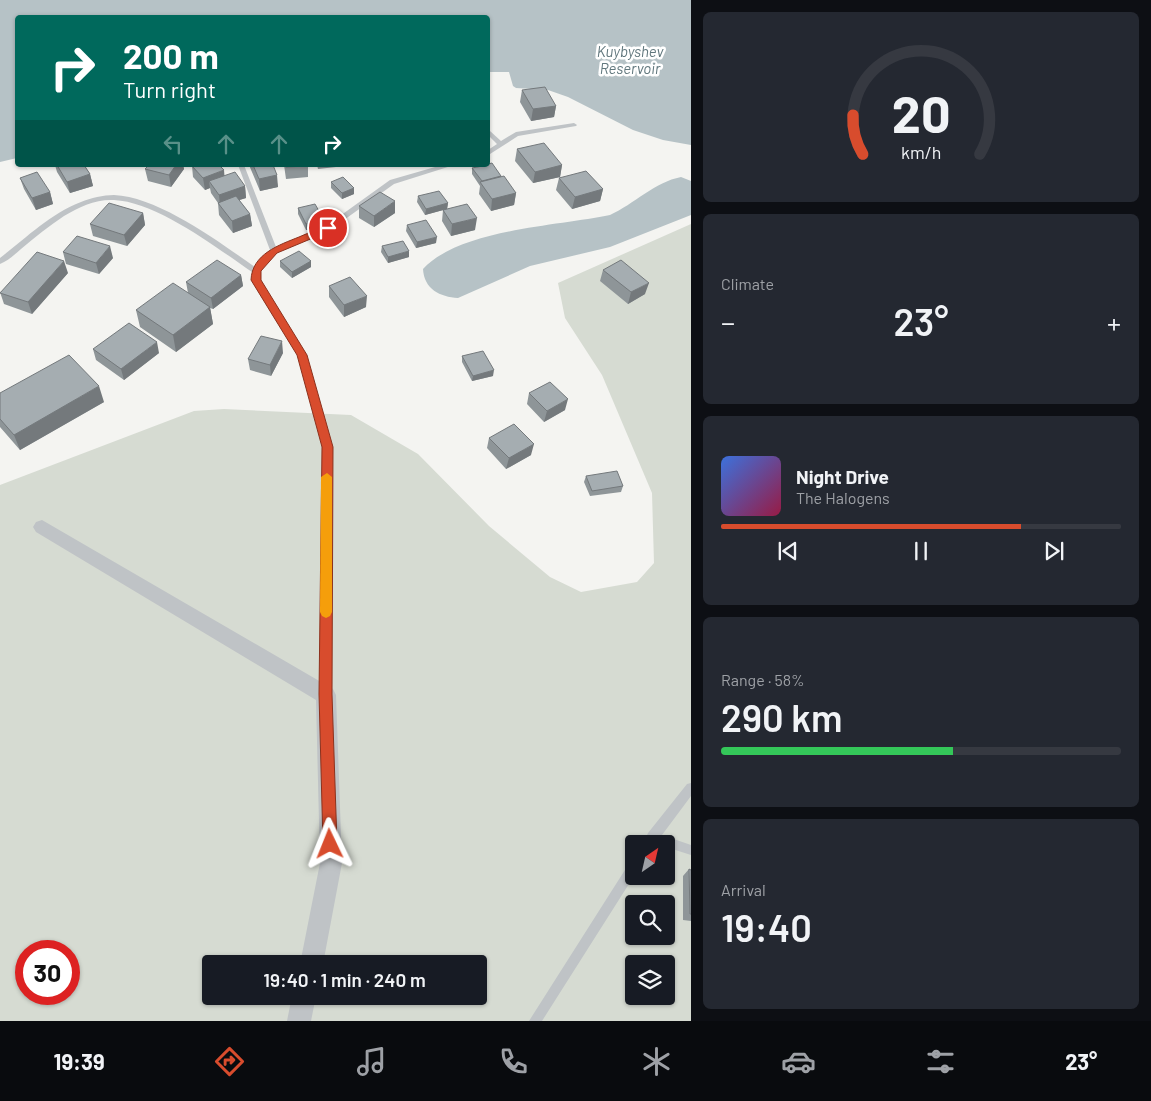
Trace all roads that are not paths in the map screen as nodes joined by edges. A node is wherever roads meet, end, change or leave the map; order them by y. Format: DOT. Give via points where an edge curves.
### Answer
graph roads {
  1 [pos="574,125"];
  2 [pos="490,134"];
  3 [pos="501,144"];
  4 [pos="490,152"];
  5 [pos="242,167"];
  6 [pos="442,167"];
  7 [pos="274,251"];
  8 [pos="0,262"];
  9 [pos="256,271"];
  10 [pos="42,527"];
  11 [pos="326,694"];
  12 [pos="691,788"];
  13 [pos="655,835"];
  14 [pos="675,846"];
  15 [pos="691,850"];
  16 [pos="625,880"];
  17 [pos="313,955"];
  18 [pos="303,1005"];
  19 [pos="300,1021"];
  20 [pos="535,1021"];
  1 -- 3 [label="lane" via="516,134"];
  2 -- 3 [label="lane"];
  3 -- 4 [label="lane"];
  5 -- 7 [label="lane"];
  6 -- 7 [label="lane" via="392,182 328,228"];
  7 -- 9 [label="lane"];
  8 -- 9 [label="lane" via="57,218 95,199 113,196 136,200 192,228"];
  9 -- 11 [label="lane" via="256,280 302,355 327,447"];
  10 -- 11 [label="street"];
  11 -- 17 [label="street" via="331,863"];
  12 -- 13 [label="lane"];
  14 -- 15 [label="lane"];
  16 -- 20 [label="lane"];
  18 -- 19 [label="street"];
}
